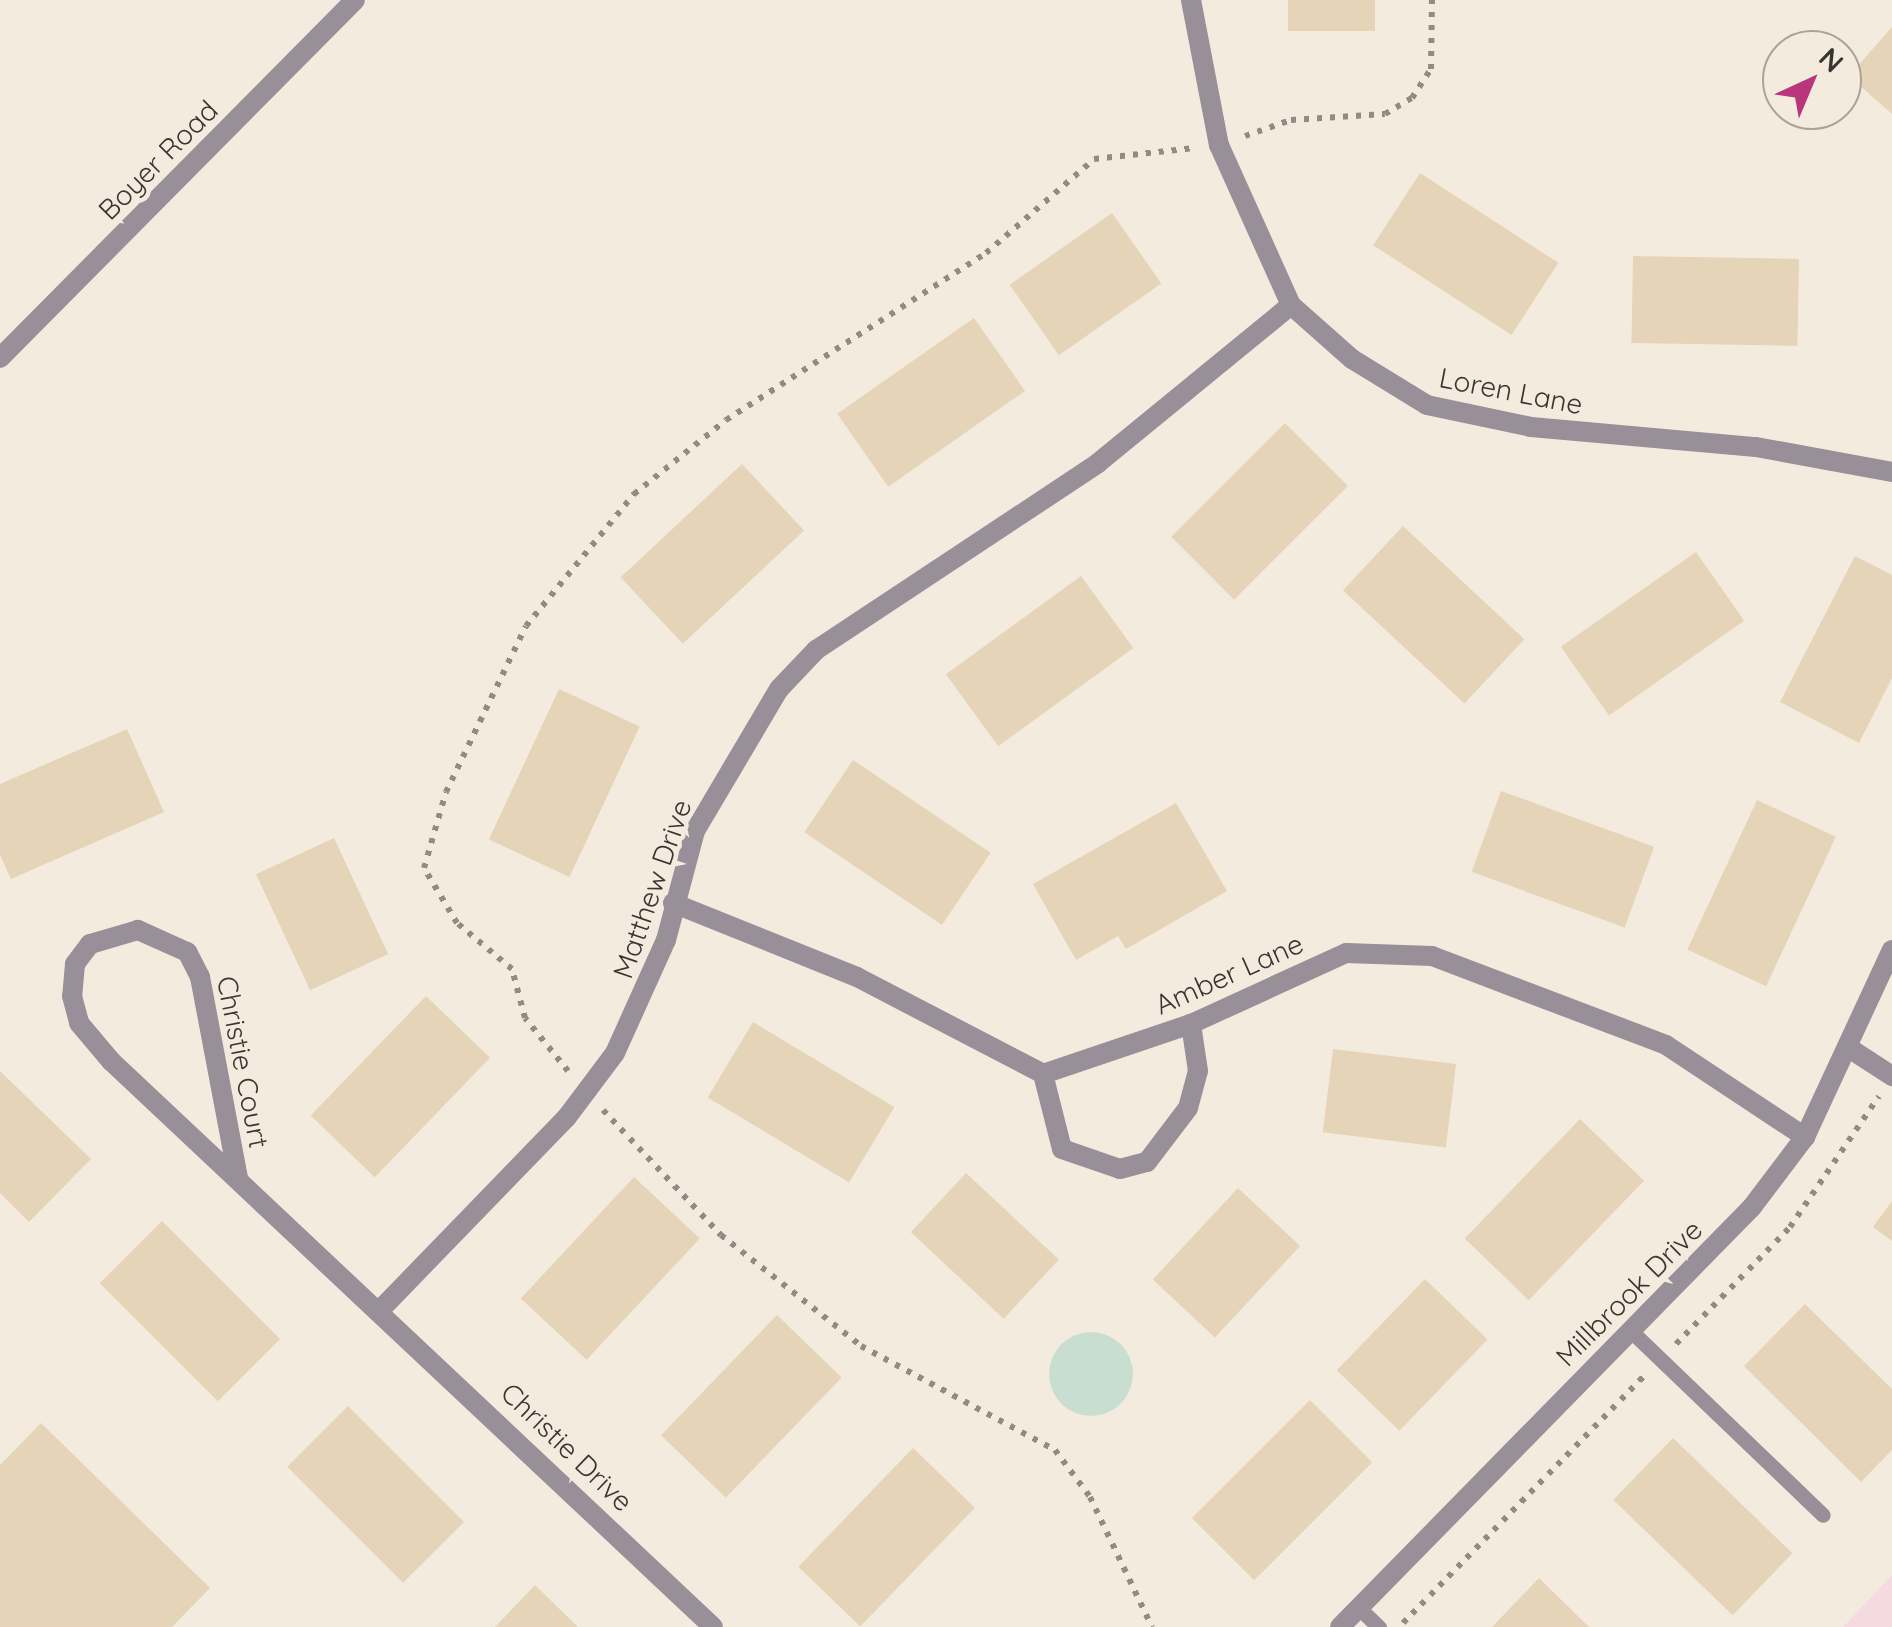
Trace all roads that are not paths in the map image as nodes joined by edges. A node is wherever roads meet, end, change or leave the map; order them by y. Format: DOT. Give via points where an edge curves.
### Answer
graph roads {
  1 [pos="354,0"];
  2 [pos="1191,0"];
  3 [pos="1291,304"];
  4 [pos="0,358"];
  5 [pos="1892,472"];
  6 [pos="674,903"];
  7 [pos="1892,950"];
  8 [pos="1191,1024"];
  9 [pos="1852,1050"];
  10 [pos="1043,1074"];
  11 [pos="1892,1076"];
  12 [pos="1805,1137"];
  13 [pos="238,1178"];
  14 [pos="381,1309"];
  15 [pos="1630,1330"];
  16 [pos="1823,1516"];
  17 [pos="1359,1608"];
  18 [pos="712,1627"];
  19 [pos="1340,1627"];
  20 [pos="1379,1627"];
  1 -- 4 [label="street, Boyer Road"];
  2 -- 3 [label="street, Loren Lane" via="1219,145"];
  3 -- 5 [label="street, Loren Lane" via="1352,359 1427,405 1531,427 1756,447"];
  3 -- 6 [label="street, Matthew Drive" via="1098,462 816,650 732,757 695,830"];
  6 -- 10 [label="street" via="857,976"];
  6 -- 14 [label="street, Matthew Drive" via="643,1001 587,1092"];
  7 -- 9 [label="street, Millbrook Drive"];
  8 -- 10 [label="street, Amber Lane"];
  8 -- 10 [label="street" via="1198,1071 1188,1108 1148,1162 1120,1170 1062,1149"];
  8 -- 12 [label="street, Amber Lane" via="1346,953 1432,956 1666,1044"];
  9 -- 11 [label="street"];
  9 -- 12 [label="street, Millbrook Drive"];
  12 -- 15 [label="street, Millbrook Drive" via="1752,1207"];
  13 -- 13 [label="street, Christie Court" via="79,1024 75,964 90,944 138,930 187,952 200,977"];
  13 -- 14 [label="street, Christie Court"];
  14 -- 18 [label="street, Christie Drive"];
  15 -- 16 [label="lane"];
  15 -- 17 [label="street, Millbrook Drive"];
  17 -- 19 [label="street, Millbrook Drive"];
  17 -- 20 [label="lane"];
}
